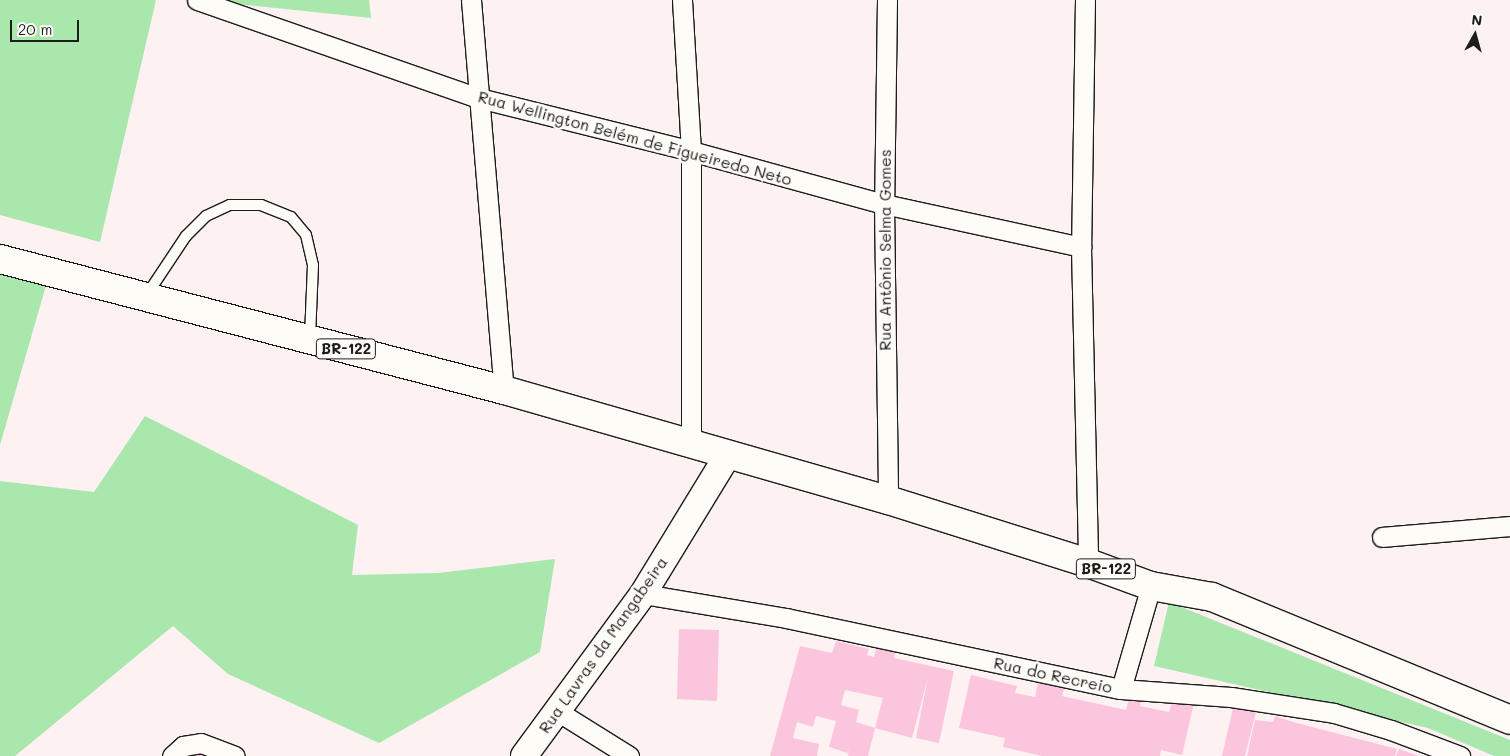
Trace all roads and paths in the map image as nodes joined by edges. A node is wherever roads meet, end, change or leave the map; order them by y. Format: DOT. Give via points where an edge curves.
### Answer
graph roads {
  1 [pos="197,0"];
  2 [pos="471,0"];
  3 [pos="682,0"];
  4 [pos="887,0"];
  5 [pos="1085,0"];
  6 [pos="479,98"];
  7 [pos="691,152"];
  8 [pos="884,204"];
  9 [pos="1081,247"];
  10 [pos="0,259"];
  11 [pos="146,297"];
  12 [pos="310,340"];
  13 [pos="504,390"];
  14 [pos="691,445"];
  15 [pos="728,456"];
  16 [pos="888,500"];
  17 [pos="1510,526"];
  18 [pos="1382,537"];
  19 [pos="1088,563"];
  20 [pos="1151,586"];
  21 [pos="644,594"];
  22 [pos="1121,689"];
  23 [pos="557,711"];
  24 [pos="1510,720"];
  25 [pos="174,755"];
  26 [pos="235,756"];
  27 [pos="524,756"];
  28 [pos="629,756"];
  29 [pos="1460,756"];
  1 -- 6 [label="street, Rua Wellington Belém de Figueiredo Neto"];
  2 -- 6 [label="street"];
  3 -- 7 [label="street"];
  4 -- 8 [label="street, Rua Antônio Selma Gomes"];
  5 -- 9 [label="street"];
  6 -- 7 [label="street, Rua Wellington Belém de Figueiredo Neto"];
  6 -- 13 [label="street"];
  7 -- 8 [label="street, Rua Wellington Belém de Figueiredo Neto"];
  7 -- 14 [label="street"];
  8 -- 9 [label="street, Rua Wellington Belém de Figueiredo Neto"];
  8 -- 16 [label="street, Rua Antônio Selma Gomes"];
  9 -- 19 [label="street"];
  10 -- 11 [label="highway, BR-122"];
  11 -- 12 [label="highway, BR-122"];
  11 -- 12 [label="lane" via="186,236 206,216 230,205 261,205 291,217 306,235 313,265"];
  12 -- 13 [label="highway, BR-122"];
  13 -- 14 [label="highway, BR-122"];
  14 -- 15 [label="highway, BR-122"];
  15 -- 16 [label="highway, BR-122"];
  15 -- 21 [label="street, Rua Lavras da Mangabeira"];
  16 -- 19 [label="highway, BR-122"];
  17 -- 18 [label="street"];
  19 -- 20 [label="highway, BR-122"];
  20 -- 22 [label="street"];
  20 -- 24 [label="highway, BR-122" via="1212,597"];
  21 -- 22 [label="street, Rua do Recreio" via="786,618"];
  21 -- 23 [label="street, Rua Lavras da Mangabeira"];
  22 -- 29 [label="street, Rua do Recreio" via="1231,696 1334,713"];
  23 -- 27 [label="street, Rua Lavras da Mangabeira"];
  23 -- 28 [label="street"];
  25 -- 26 [label="street" via="183,746 201,742"];
}
